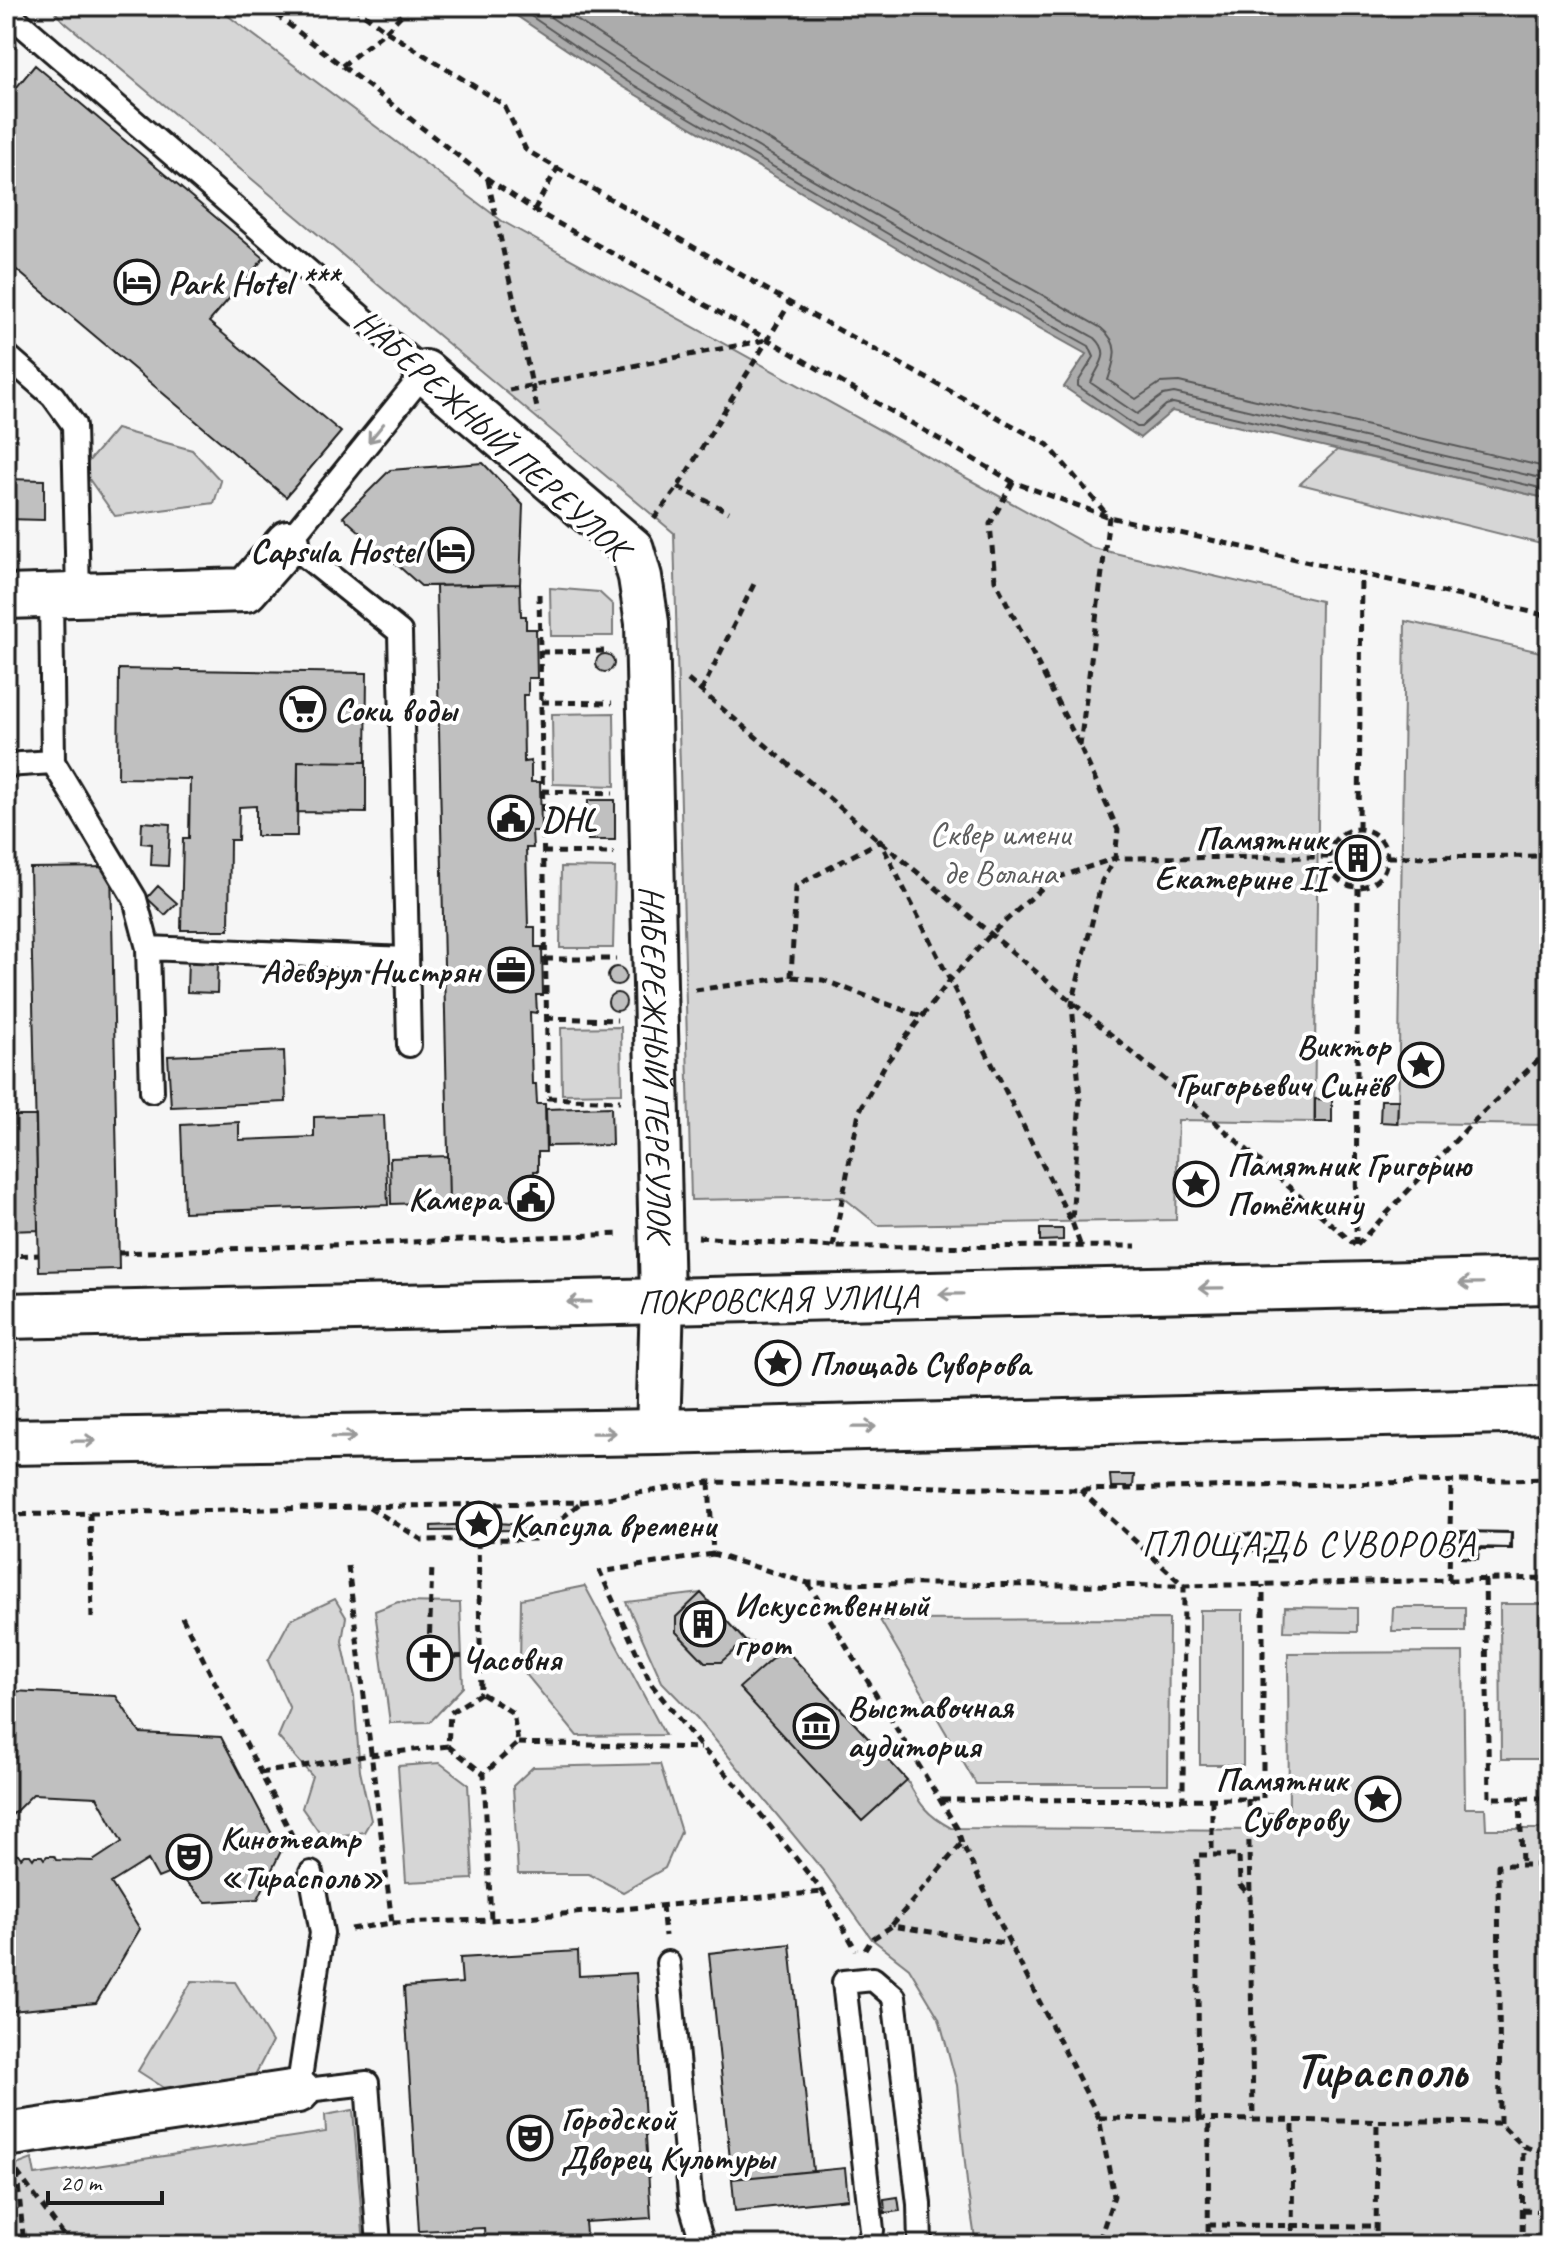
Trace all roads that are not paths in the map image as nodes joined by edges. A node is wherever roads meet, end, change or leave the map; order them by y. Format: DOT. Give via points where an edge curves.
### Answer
graph roads {
  1 [pos="6,11"];
  2 [pos="6,355"];
  3 [pos="425,372"];
  4 [pos="288,542"];
  5 [pos="632,549"];
  6 [pos="65,595"];
  7 [pos="6,597"];
  8 [pos="53,762"];
  9 [pos="6,765"];
  10 [pos="148,948"];
  11 [pos="406,959"];
  12 [pos="409,1045"];
  13 [pos="152,1091"];
  14 [pos="1549,1281"];
  15 [pos="662,1300"];
  16 [pos="6,1316"];
  17 [pos="1549,1410"];
  18 [pos="658,1432"];
  19 [pos="6,1442"];
  20 [pos="311,1873"];
  21 [pos="668,1963"];
  22 [pos="298,2091"];
  23 [pos="13,2157"];
  24 [pos="379,2245"];
  25 [pos="703,2245"];
  26 [pos="869,2245"];
  27 [pos="920,2245"];
  1 -- 3 [label="lane, НАБЕРЕЖНЫЙ ПЕРЕУЛОК"];
  2 -- 6 [label="lane" via="53,396 74,425"];
  3 -- 4 [label="lane, one-way"];
  3 -- 5 [label="lane"];
  3 -- 5 [label="street, НАБЕРЕЖНЫЙ ПЕРЕУЛОК"];
  4 -- 6 [label="street" via="246,590"];
  4 -- 11 [label="lane" via="400,632"];
  5 -- 15 [label="street, НАБЕРЕЖНЫЙ ПЕРЕУЛОК" via="647,623 646,1114"];
  6 -- 7 [label="street"];
  6 -- 8 [label="lane"];
  8 -- 9 [label="lane"];
  8 -- 10 [label="lane" via="135,899"];
  10 -- 11 [label="lane"];
  10 -- 13 [label="lane"];
  11 -- 12 [label="lane"];
  14 -- 15 [label="main road, ПОКРОВСКАЯ УЛИЦА, one-way"];
  15 -- 16 [label="main road, ПОКРОВСКАЯ УЛИЦА, one-way"];
  15 -- 18 [label="street, НАБЕРЕЖНЫЙ ПЕРЕУЛОК"];
  18 -- 17 [label="main road, one-way"];
  19 -- 18 [label="main road, one-way"];
  20 -- 22 [label="lane" via="322,1933"];
  21 -- 25 [label="lane" via="691,2205"];
  22 -- 23 [label="street"];
  22 -- 24 [label="lane" via="367,2083"];
  26 -- 27 [label="lane" via="872,2230 844,1982 873,1979 894,1997"];
}
